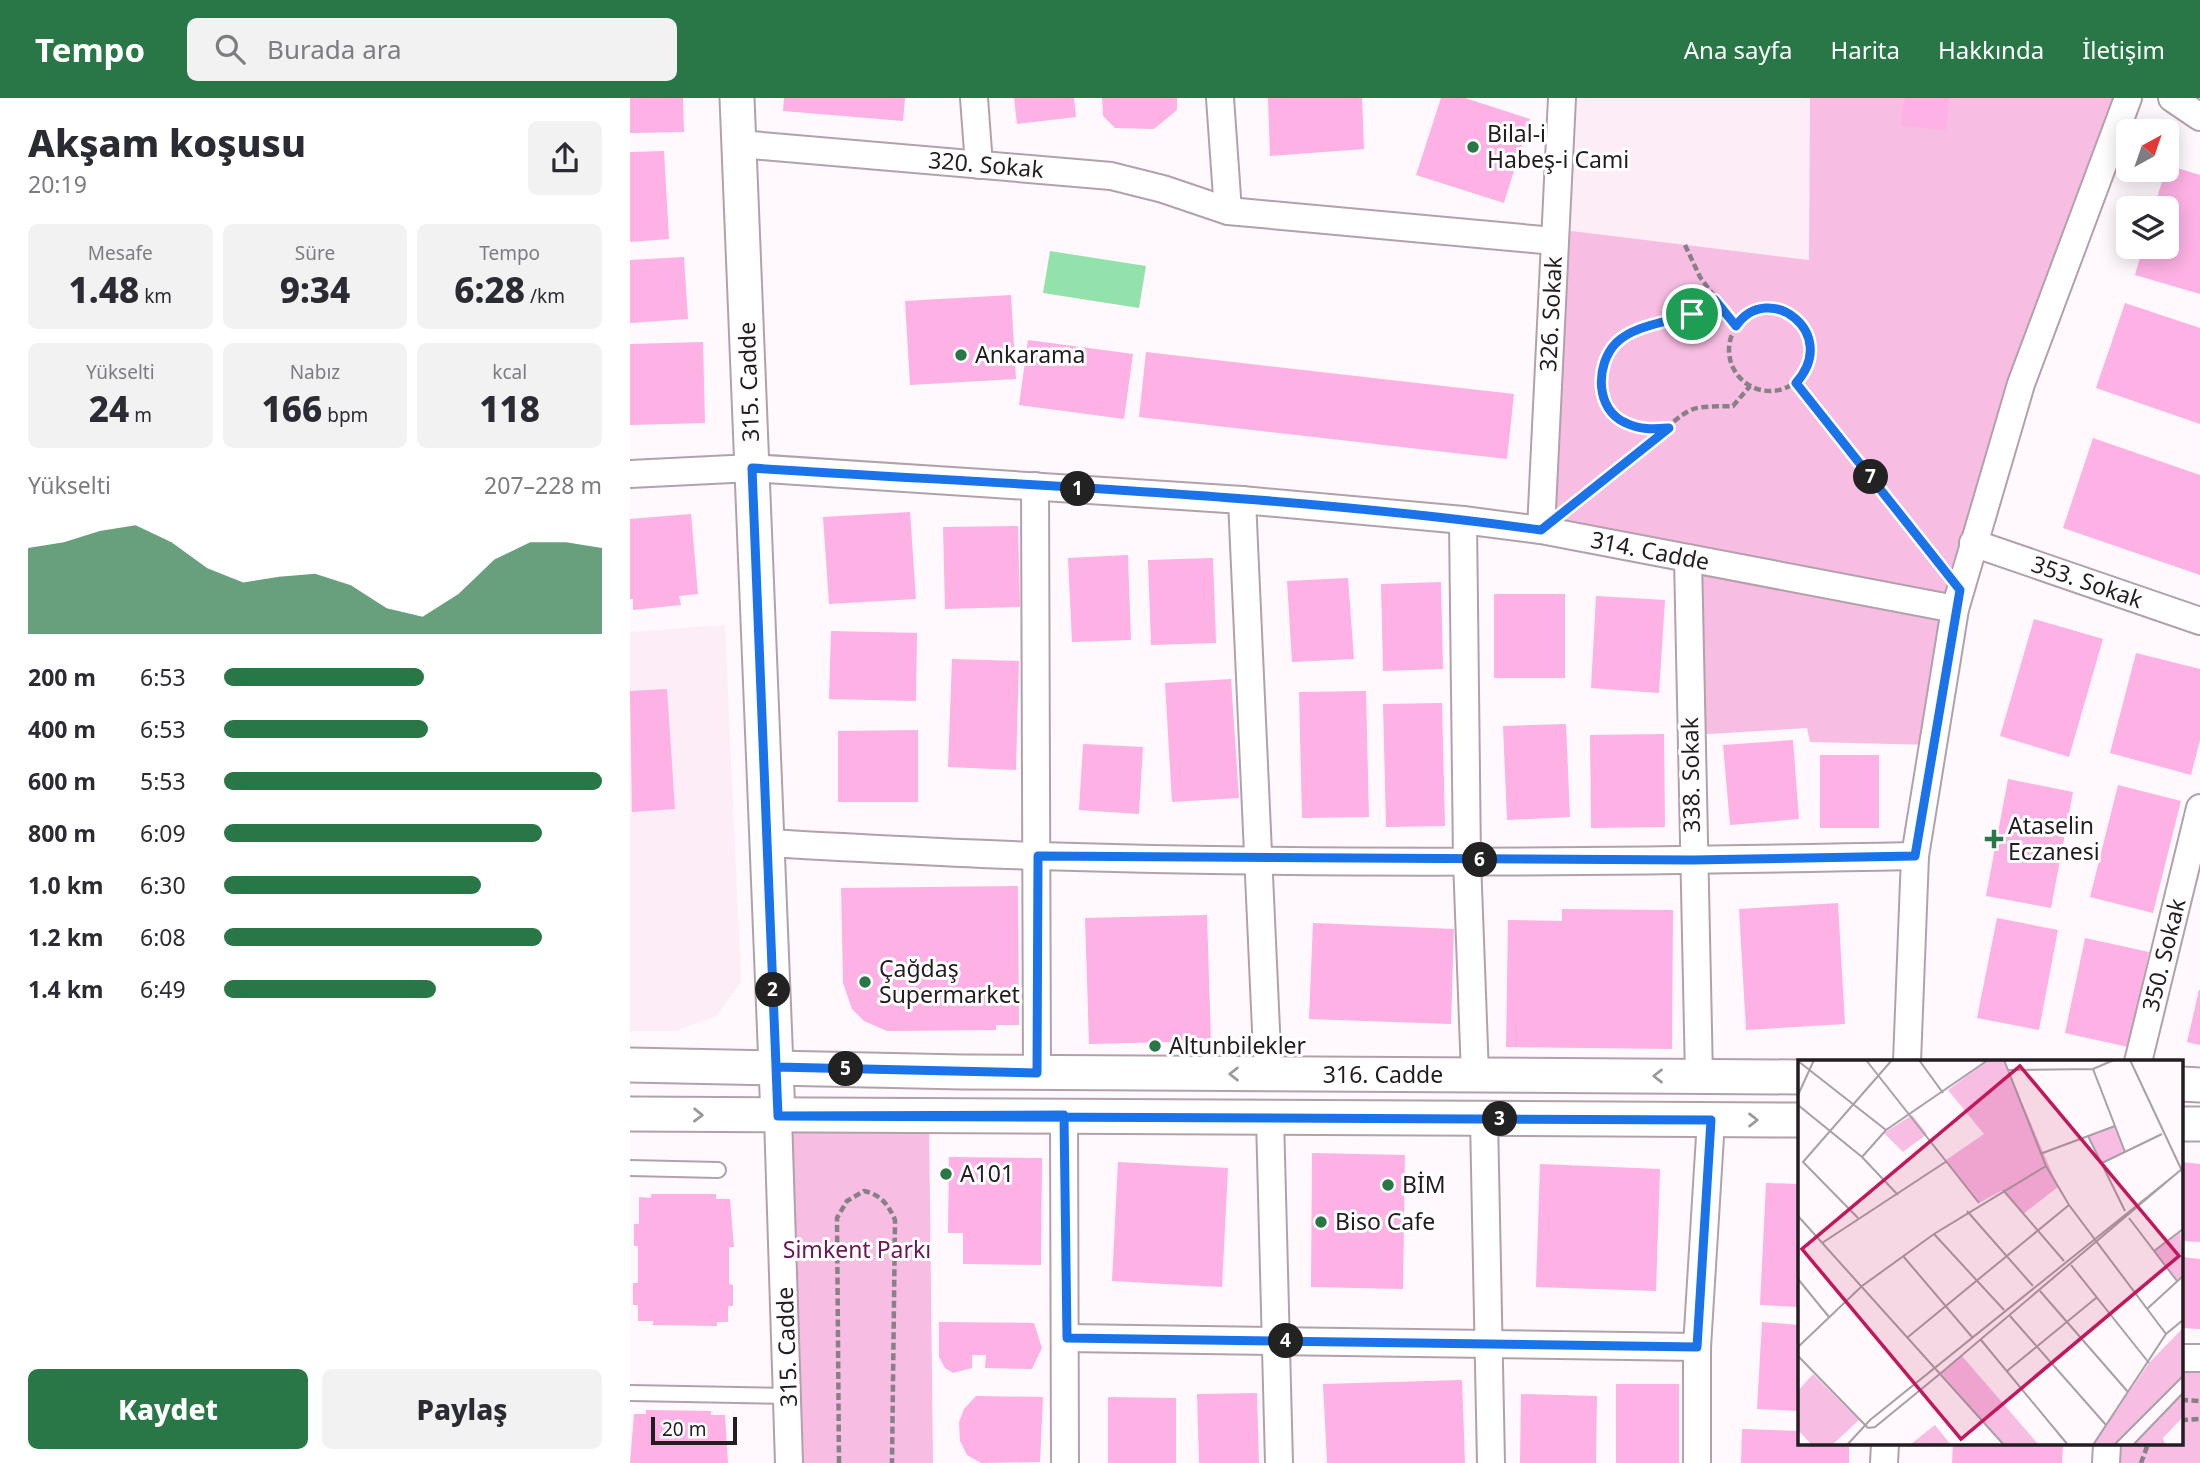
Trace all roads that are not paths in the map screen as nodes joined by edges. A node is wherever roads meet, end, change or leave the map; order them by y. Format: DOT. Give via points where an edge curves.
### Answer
graph roads {
  1 [pos="737,98"];
  2 [pos="974,98"];
  3 [pos="1220,98"];
  4 [pos="1562,98"];
  5 [pos="2128,98"];
  6 [pos="2172,98"];
  7 [pos="2200,117"];
  8 [pos="739,144"];
  9 [pos="979,165"];
  10 [pos="1228,211"];
  11 [pos="1554,241"];
  12 [pos="752,468"];
  13 [pos="630,474"];
  14 [pos="1035,486"];
  15 [pos="1241,499"];
  16 [pos="1463,520"];
  17 [pos="1541,530"];
  18 [pos="1973,542"];
  19 [pos="1688,558"];
  20 [pos="1958,599"];
  21 [pos="2200,621"];
  22 [pos="2200,808"];
  23 [pos="767,843"];
  24 [pos="1038,856"];
  25 [pos="1915,856"];
  26 [pos="1258,859"];
  27 [pos="1468,860"];
  28 [pos="1692,860"];
  29 [pos="1907,1060"];
  30 [pos="2138,1060"];
  31 [pos="630,1065"];
  32 [pos="776,1067"];
  33 [pos="1037,1073"];
  34 [pos="1269,1074"];
  35 [pos="1475,1075"];
  36 [pos="1699,1076"];
  37 [pos="1798,1077"];
  38 [pos="2182,1084"];
  39 [pos="2200,1084"];
  40 [pos="630,1114"];
  41 [pos="1064,1115"];
  42 [pos="778,1116"];
  43 [pos="1269,1118"];
  44 [pos="1484,1119"];
  45 [pos="1711,1120"];
  46 [pos="1798,1121"];
  47 [pos="2182,1124"];
  48 [pos="2200,1124"];
  49 [pos="630,1168"];
  50 [pos="718,1170"];
  51 [pos="1067,1338"];
  52 [pos="1276,1341"];
  53 [pos="1488,1344"];
  54 [pos="1697,1347"];
  55 [pos="2182,1358"];
  56 [pos="2200,1358"];
  57 [pos="630,1393"];
  58 [pos="789,1396"];
  59 [pos="789,1463"];
  60 [pos="1065,1463"];
  61 [pos="1279,1463"];
  62 [pos="1491,1463"];
  63 [pos="1697,1463"];
  1 -- 8 [label="street, 315. Cadde"];
  2 -- 9 [label="street"];
  3 -- 10 [label="street"];
  4 -- 11 [label="street, 326. Sokak"];
  5 -- 18 [label="street" via="2021,384"];
  6 -- 7 [label="street"];
  8 -- 9 [label="street, 320. Sokak"];
  8 -- 12 [label="street, 315. Cadde"];
  9 -- 10 [label="street, 320. Sokak" via="1111,176"];
  10 -- 11 [label="street, 320. Sokak"];
  11 -- 17 [label="street, 326. Sokak"];
  12 -- 13 [label="street, 314. Cadde"];
  12 -- 14 [label="street, 314. Cadde"];
  12 -- 23 [label="street, 315. Cadde"];
  14 -- 15 [label="street, 314. Cadde"];
  14 -- 24 [label="street"];
  15 -- 16 [label="street, 314. Cadde"];
  15 -- 26 [label="street"];
  16 -- 17 [label="street, 314. Cadde"];
  16 -- 27 [label="street"];
  17 -- 19 [label="street, 314. Cadde"];
  18 -- 20 [label="street"];
  18 -- 21 [label="street, 353. Sokak"];
  19 -- 20 [label="street, 314. Cadde"];
  19 -- 28 [label="street, 338. Sokak"];
  20 -- 25 [label="street"];
  22 -- 30 [label="street, 350. Sokak"];
  23 -- 24 [label="street"];
  23 -- 32 [label="street, 315. Cadde"];
  24 -- 26 [label="street"];
  24 -- 33 [label="street"];
  25 -- 28 [label="street"];
  25 -- 29 [label="street"];
  26 -- 27 [label="street"];
  26 -- 34 [label="street"];
  27 -- 28 [label="street"];
  27 -- 35 [label="street"];
  28 -- 36 [label="street, 338. Sokak"];
  31 -- 32 [label="street, 316. Cadde"];
  32 -- 33 [label="street, 316. Cadde"];
  32 -- 42 [label="street, 315. Cadde"];
  34 -- 33 [label="street, 316. Cadde, one-way"];
  34 -- 35 [label="street, 316. Cadde"];
  36 -- 35 [label="street, 316. Cadde, one-way"];
  36 -- 37 [label="street, 316. Cadde"];
  38 -- 39 [label="street"];
  40 -- 42 [label="street, 316. Cadde, one-way"];
  41 -- 42 [label="street, 316. Cadde"];
  41 -- 43 [label="street, 316. Cadde"];
  41 -- 51 [label="street"];
  42 -- 58 [label="street, 315. Cadde"];
  43 -- 44 [label="street, 316. Cadde"];
  43 -- 52 [label="street"];
  44 -- 45 [label="street, 316. Cadde"];
  44 -- 53 [label="street"];
  45 -- 46 [label="street, 316. Cadde, one-way"];
  45 -- 54 [label="street"];
  47 -- 48 [label="street"];
  49 -- 50 [label="lane"];
  51 -- 52 [label="street"];
  51 -- 60 [label="street"];
  52 -- 53 [label="street"];
  52 -- 61 [label="street"];
  53 -- 54 [label="street"];
  53 -- 62 [label="street"];
  54 -- 63 [label="street"];
  55 -- 56 [label="street"];
  57 -- 58 [label="lane"];
  58 -- 59 [label="street, 315. Cadde"];
}
